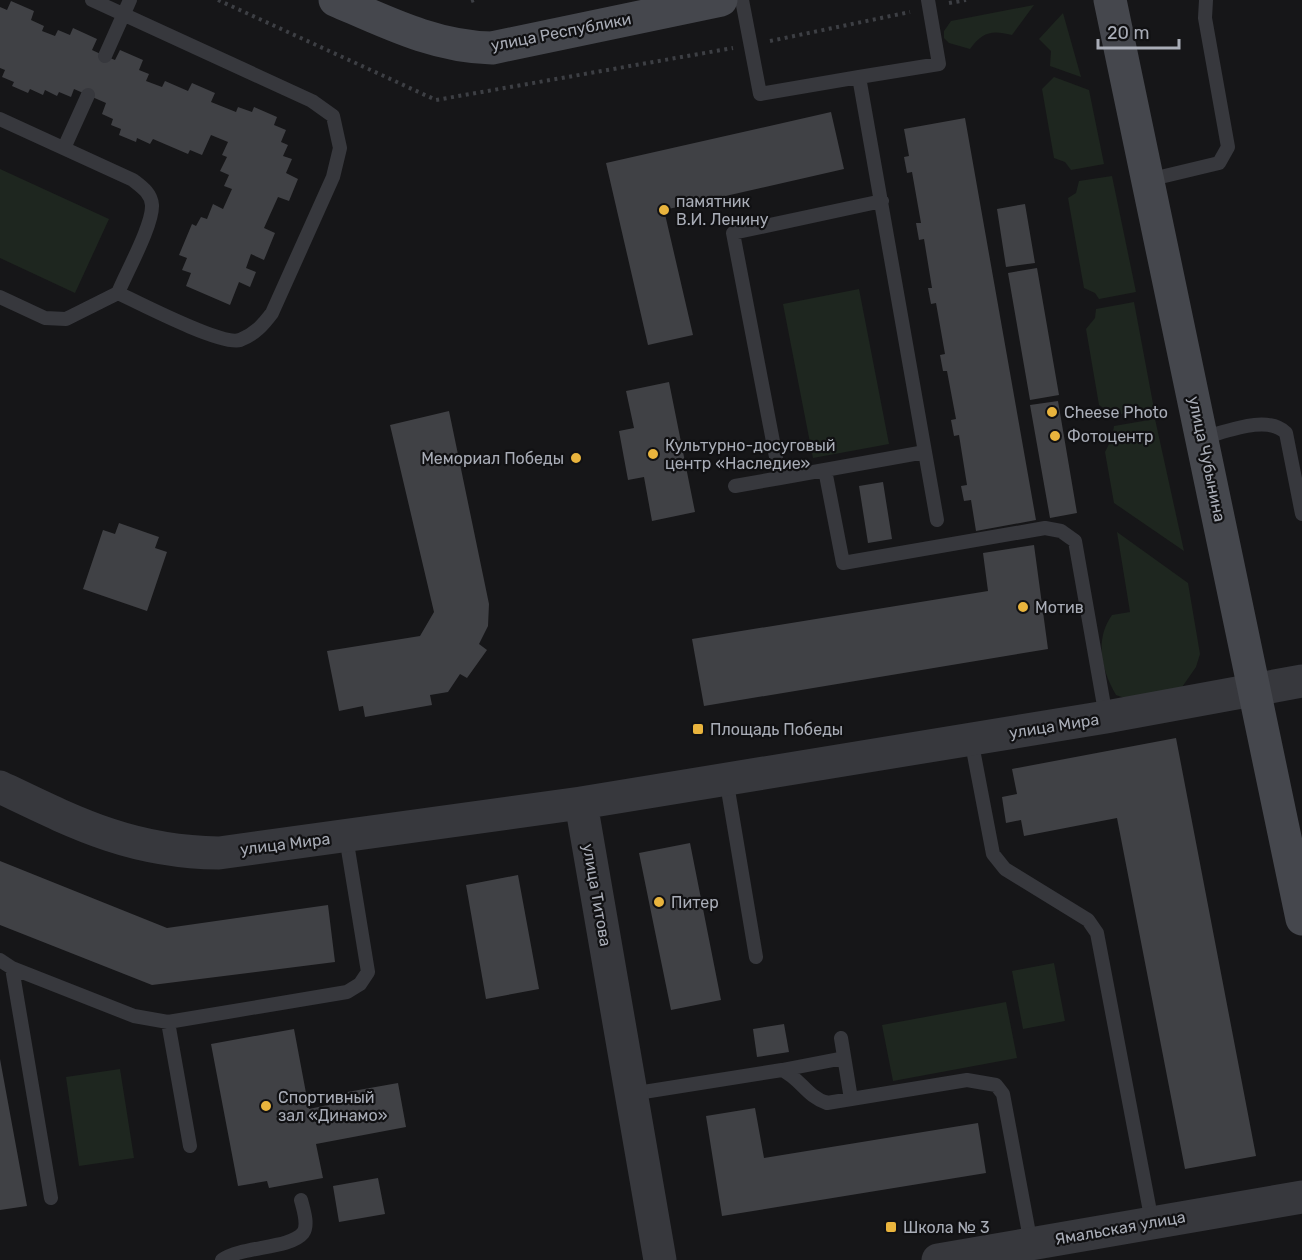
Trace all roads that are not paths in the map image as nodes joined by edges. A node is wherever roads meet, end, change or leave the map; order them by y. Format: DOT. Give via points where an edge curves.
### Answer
graph roads {
  1 [pos="92,0"];
  2 [pos="130,0"];
  3 [pos="335,0"];
  4 [pos="742,0"];
  5 [pos="1110,0"];
  6 [pos="1206,0"];
  7 [pos="701,2"];
  8 [pos="928,4"];
  9 [pos="124,14"];
  10 [pos="105,56"];
  11 [pos="859,77"];
  12 [pos="88,95"];
  13 [pos="0,119"];
  14 [pos="64,148"];
  15 [pos="1148,180"];
  16 [pos="882,201"];
  17 [pos="118,293"];
  18 [pos="0,297"];
  19 [pos="1203,438"];
  20 [pos="925,452"];
  21 [pos="825,470"];
  22 [pos="780,478"];
  23 [pos="735,486"];
  24 [pos="1302,514"];
  25 [pos="937,520"];
  26 [pos="1302,681"];
  27 [pos="1254,691"];
  28 [pos="1106,717"];
  29 [pos="971,739"];
  30 [pos="725,778"];
  31 [pos="0,787"];
  32 [pos="581,803"];
  33 [pos="346,837"];
  34 [pos="1302,919"];
  35 [pos="756,957"];
  36 [pos="6,964"];
  37 [pos="168,1022"];
  38 [pos="841,1038"];
  39 [pos="844,1058"];
  40 [pos="782,1070"];
  41 [pos="631,1094"];
  42 [pos="851,1099"];
  43 [pos="190,1146"];
  44 [pos="1302,1197"];
  45 [pos="51,1198"];
  46 [pos="301,1200"];
  47 [pos="1152,1222"];
  48 [pos="1031,1244"];
  49 [pos="222,1260"];
  50 [pos="660,1260"];
  51 [pos="938,1260"];
  1 -- 9 [label="lane"];
  2 -- 9 [label="lane"];
  3 -- 7 [label="main road, улица Республики" via="428,38 461,47 492,48"];
  4 -- 11 [label="lane" via="760,94"];
  5 -- 15 [label="main road, улица Чубынина"];
  6 -- 15 [label="lane" via="1205,18 1228,147 1219,163"];
  8 -- 11 [label="lane" via="939,64"];
  9 -- 10 [label="lane"];
  9 -- 17 [label="lane" via="312,101 333,116 340,148 333,177 272,313 258,330 238,341 213,336"];
  11 -- 16 [label="lane"];
  12 -- 14 [label="lane"];
  13 -- 14 [label="lane"];
  14 -- 17 [label="lane" via="133,180 146,189 152,203 150,218"];
  15 -- 19 [label="main road, улица Чубынина"];
  16 -- 20 [label="lane"];
  16 -- 22 [label="lane" via="733,233"];
  17 -- 18 [label="lane" via="66,319 45,318"];
  19 -- 24 [label="lane" via="1267,423 1279,426 1286,433"];
  19 -- 27 [label="main road, улица Чубынина"];
  20 -- 21 [label="lane"];
  20 -- 25 [label="lane"];
  21 -- 22 [label="lane"];
  21 -- 28 [label="lane" via="843,563 1045,528 1061,531 1075,541"];
  22 -- 23 [label="lane"];
  26 -- 27 [label="street, улица Мира"];
  27 -- 28 [label="street, улица Мира"];
  27 -- 34 [label="main road, улица Чубынина"];
  28 -- 29 [label="street, улица Мира"];
  29 -- 30 [label="street, улица Мира"];
  29 -- 47 [label="lane" via="993,854 1005,869 1088,920 1097,933"];
  30 -- 32 [label="street"];
  30 -- 35 [label="lane"];
  31 -- 33 [label="street, улица Мира" via="94,830 154,848 219,852"];
  32 -- 33 [label="street, улица Мира"];
  32 -- 41 [label="street, улица Титова"];
  33 -- 37 [label="lane" via="368,972 360,984 347,992"];
  36 -- 37 [label="lane" via="134,1016"];
  36 -- 45 [label="lane"];
  37 -- 43 [label="lane"];
  38 -- 39 [label="lane"];
  39 -- 40 [label="lane"];
  39 -- 42 [label="lane"];
  40 -- 41 [label="lane"];
  40 -- 42 [label="lane" via="793,1075 813,1098 827,1103"];
  41 -- 50 [label="street, улица Титова"];
  42 -- 48 [label="lane" via="967,1080 996,1085 1003,1094"];
  44 -- 47 [label="street, Ямальская улица"];
  46 -- 49 [label="lane" via="303,1233 291,1240 236,1251"];
  47 -- 48 [label="street, Ямальская улица"];
  48 -- 51 [label="street, Ямальская улица"];
}
